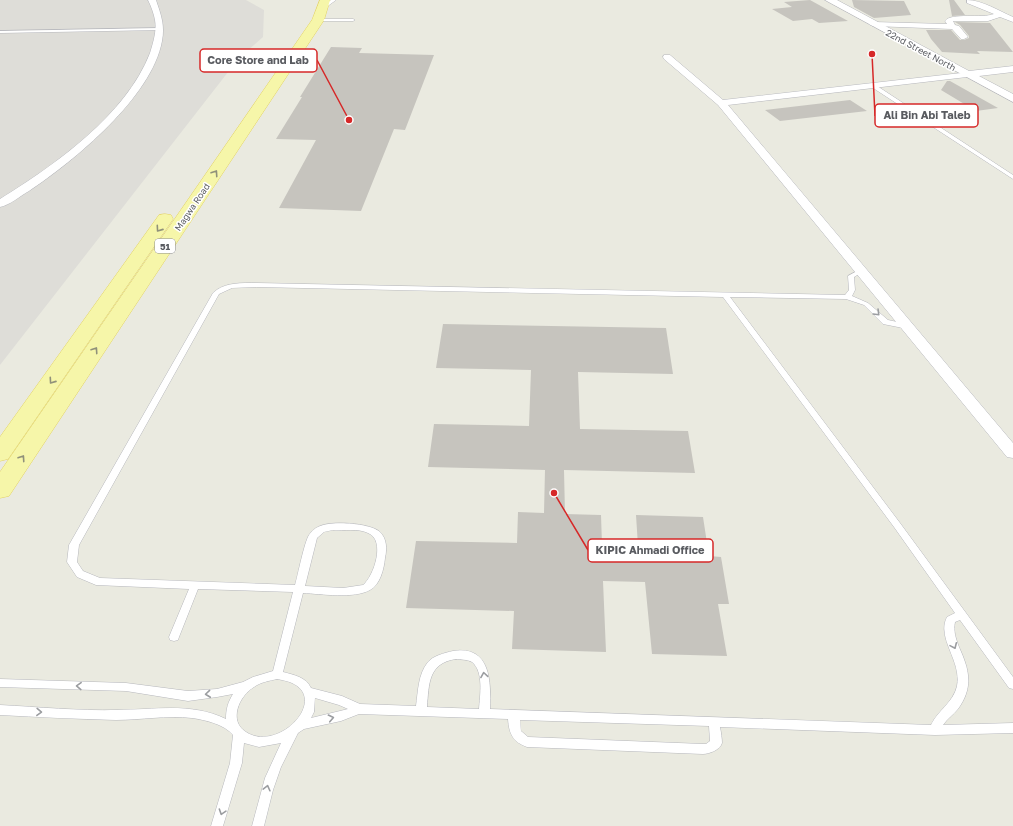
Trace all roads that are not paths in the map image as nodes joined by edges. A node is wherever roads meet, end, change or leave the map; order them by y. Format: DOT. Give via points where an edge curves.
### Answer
graph roads {
  1 [pos="152,0"];
  2 [pos="830,0"];
  3 [pos="968,0"];
  4 [pos="988,0"];
  5 [pos="323,5"];
  6 [pos="1013,11"];
  7 [pos="1001,14"];
  8 [pos="353,20"];
  9 [pos="1013,20"];
  10 [pos="874,24"];
  11 [pos="952,26"];
  12 [pos="160,29"];
  13 [pos="0,32"];
  14 [pos="964,38"];
  15 [pos="667,56"];
  16 [pos="1013,69"];
  17 [pos="967,74"];
  18 [pos="872,85"];
  19 [pos="1013,99"];
  20 [pos="721,103"];
  21 [pos="1012,177"];
  22 [pos="0,204"];
  23 [pos="861,271"];
  24 [pos="725,294"];
  25 [pos="847,297"];
  26 [pos="908,327"];
  27 [pos="1013,453"];
  28 [pos="0,454"];
  29 [pos="0,490"];
  30 [pos="194,585"];
  31 [pos="299,589"];
  32 [pos="961,615"];
  33 [pos="174,637"];
  34 [pos="277,675"];
  35 [pos="0,683"];
  36 [pos="1013,685"];
  37 [pos="246,686"];
  38 [pos="308,691"];
  39 [pos="360,709"];
  40 [pos="0,710"];
  41 [pos="421,712"];
  42 [pos="484,714"];
  43 [pos="514,715"];
  44 [pos="714,722"];
  45 [pos="299,728"];
  46 [pos="1013,728"];
  47 [pos="935,730"];
  48 [pos="236,731"];
  49 [pos="217,826"];
  50 [pos="258,826"];
  1 -- 12 [label="street" via="156,6"];
  2 -- 10 [label="street, 22nd Street North"];
  3 -- 7 [label="street"];
  4 -- 6 [label="street" via="1003,10"];
  5 -- 8 [label="lane"];
  5 -- 28 [label="main road, Magwa Road / 51, one-way" via="306,20"];
  29 -- 5 [label="main road, Magwa Road / 51, one-way"];
  7 -- 9 [label="street"];
  7 -- 11 [label="street" via="988,19 952,19 949,21"];
  10 -- 11 [label="street"];
  10 -- 17 [label="street, 22nd Street North"];
  11 -- 14 [label="street"];
  12 -- 13 [label="lane"];
  12 -- 22 [label="street" via="156,49 144,75 126,101 70,156"];
  15 -- 20 [label="street"];
  16 -- 17 [label="street"];
  17 -- 18 [label="street"];
  17 -- 19 [label="street, 22nd Street North"];
  18 -- 20 [label="street"];
  18 -- 21 [label="lane"];
  20 -- 23 [label="street"];
  23 -- 25 [label="lane" via="850,276 853,290"];
  23 -- 26 [label="street"];
  24 -- 25 [label="lane"];
  24 -- 30 [label="lane" via="265,285 237,285 224,288 216,293 74,545 72,562 80,574 99,582"];
  24 -- 32 [label="lane"];
  25 -- 26 [label="lane, one-way" via="866,304 886,322"];
  26 -- 27 [label="street"];
  30 -- 31 [label="lane"];
  30 -- 33 [label="lane"];
  31 -- 31 [label="lane" via="355,591 367,588 376,576 382,546 379,536 364,529 333,527 321,530 313,537"];
  31 -- 34 [label="lane"];
  32 -- 36 [label="lane"];
  32 -- 47 [label="lane, one-way" via="951,620 948,630 961,660 963,686 959,698 939,721"];
  34 -- 37 [label="lane" via="266,676"];
  34 -- 38 [label="lane" via="296,680"];
  37 -- 35 [label="lane, one-way" via="188,696 126,687"];
  37 -- 48 [label="lane" via="233,702 231,720"];
  38 -- 39 [label="lane" via="342,700"];
  38 -- 45 [label="lane" via="310,707"];
  39 -- 41 [label="lane"];
  45 -- 39 [label="lane, one-way"];
  40 -- 48 [label="lane, one-way" via="123,715 179,712 209,716"];
  41 -- 42 [label="lane"];
  42 -- 41 [label="lane, one-way" via="483,668 477,661 458,655 444,658 432,666 427,674"];
  42 -- 43 [label="lane"];
  43 -- 44 [label="lane"];
  43 -- 44 [label="lane" via="516,736 527,742 703,749 716,742"];
  44 -- 47 [label="lane"];
  45 -- 48 [label="lane" via="284,737 259,742 248,739"];
  50 -- 45 [label="lane, one-way" via="279,754"];
  46 -- 47 [label="lane"];
  48 -- 49 [label="lane, one-way" via="238,748 234,774"];
}
